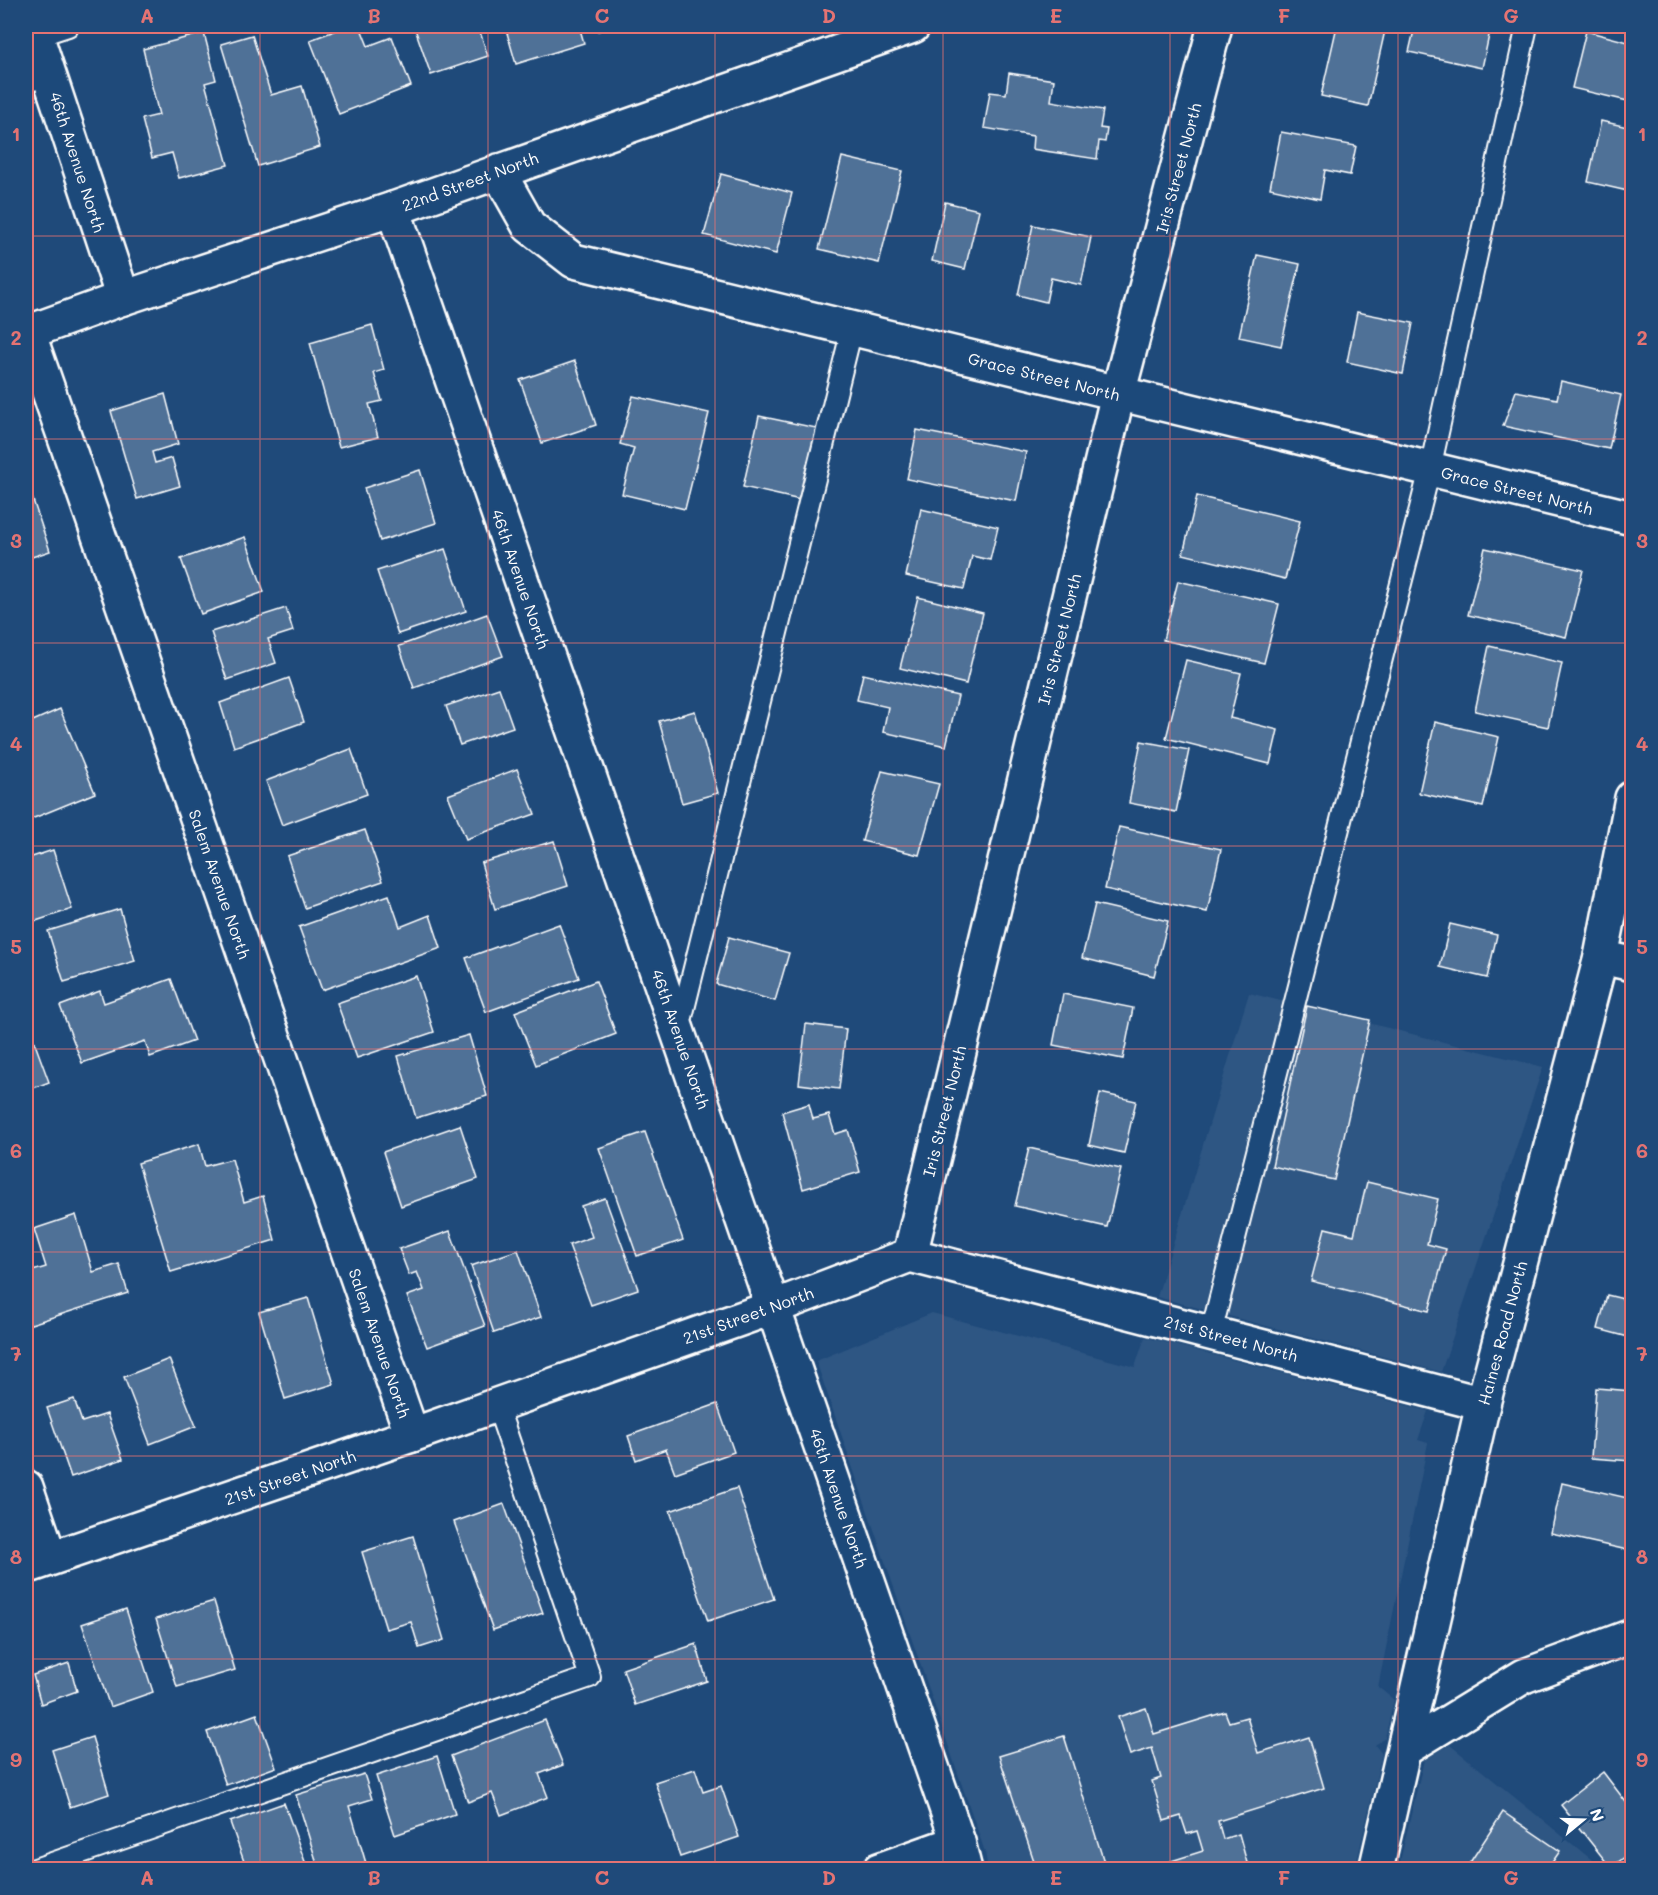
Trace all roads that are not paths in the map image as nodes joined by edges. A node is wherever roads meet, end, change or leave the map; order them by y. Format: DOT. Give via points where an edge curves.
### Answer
graph roads {
  1 [pos="68,26"];
  2 [pos="913,26"];
  3 [pos="1215,26"];
  4 [pos="1527,26"];
  5 [pos="35,31"];
  6 [pos="37,78"];
  7 [pos="498,171"];
  8 [pos="393,209"];
  9 [pos="123,298"];
  10 [pos="852,329"];
  11 [pos="27,332"];
  12 [pos="1118,394"];
  13 [pos="1430,469"];
  14 [pos="1632,518"];
  15 [pos="1632,798"];
  16 [pos="1617,960"];
  17 [pos="678,1032"];
  18 [pos="910,1255"];
  19 [pos="774,1307"];
  20 [pos="1211,1333"];
  21 [pos="1484,1404"];
  22 [pos="497,1405"];
  23 [pos="412,1435"];
  24 [pos="26,1487"];
  25 [pos="38,1562"];
  26 [pos="1632,1636"];
  27 [pos="1405,1749"];
  28 [pos="961,1856"];
  29 [pos="32,1869"];
  30 [pos="879,1869"];
  31 [pos="1377,1869"];
  1 -- 5 [label="lane"];
  2 -- 7 [label="street, 22nd Street North"];
  3 -- 12 [label="street, Iris Street North"];
  4 -- 13 [label="lane"];
  5 -- 6 [label="street, 46th Avenue North"];
  6 -- 9 [label="street, 46th Avenue North"];
  7 -- 8 [label="street, 22nd Street North"];
  7 -- 10 [label="street, Grace Street North" via="529,226 574,261"];
  8 -- 9 [label="street, 22nd Street North"];
  8 -- 17 [label="street, 46th Avenue North"];
  9 -- 11 [label="street, 22nd Street North"];
  10 -- 12 [label="street, Grace Street North"];
  10 -- 17 [label="lane"];
  11 -- 23 [label="street, Salem Avenue North"];
  12 -- 13 [label="street, Grace Street North"];
  12 -- 18 [label="street, Iris Street North"];
  13 -- 14 [label="street, Grace Street North"];
  13 -- 20 [label="lane"];
  15 -- 16 [label="street, Haines Road North"];
  16 -- 21 [label="street, Haines Road North"];
  17 -- 19 [label="street, 46th Avenue North"];
  18 -- 19 [label="street, 21st Street North"];
  18 -- 20 [label="street, 21st Street North"];
  19 -- 22 [label="street, 21st Street North"];
  19 -- 28 [label="street, 46th Avenue North"];
  20 -- 21 [label="street, 21st Street North"];
  21 -- 27 [label="street, Haines Road North"];
  22 -- 23 [label="street, 21st Street North"];
  22 -- 29 [label="lane" via="590,1677"];
  23 -- 25 [label="street, 21st Street North"];
  24 -- 25 [label="street"];
  26 -- 27 [label="street" via="1524,1676"];
  27 -- 31 [label="street, Haines Road North"];
  28 -- 30 [label="street"];
}
